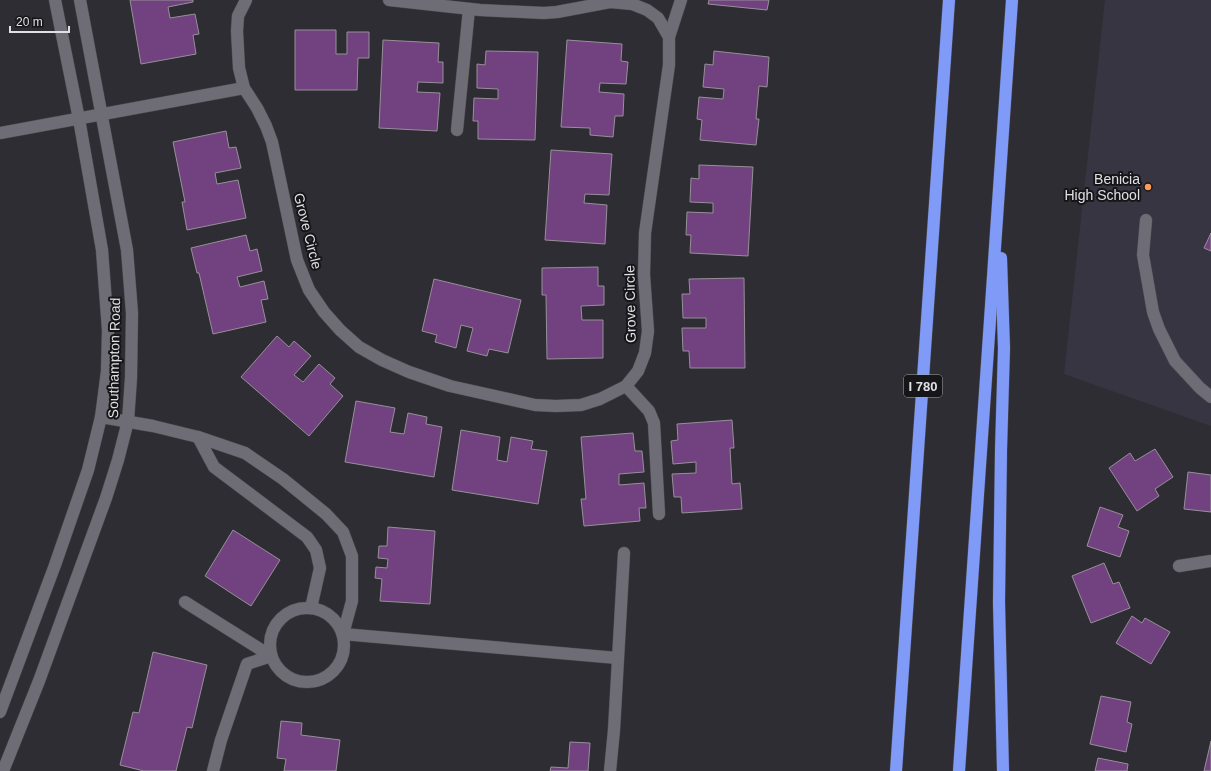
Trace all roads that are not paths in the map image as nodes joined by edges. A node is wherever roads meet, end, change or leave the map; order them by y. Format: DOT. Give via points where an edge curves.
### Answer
graph roads {
  1 [pos="55,0"];
  2 [pos="80,0"];
  3 [pos="389,0"];
  4 [pos="681,0"];
  5 [pos="949,0"];
  6 [pos="1012,0"];
  7 [pos="241,3"];
  8 [pos="476,7"];
  9 [pos="669,37"];
  10 [pos="244,88"];
  11 [pos="101,115"];
  12 [pos="79,119"];
  13 [pos="457,130"];
  14 [pos="0,133"];
  15 [pos="999,193"];
  16 [pos="1146,220"];
  17 [pos="626,386"];
  18 [pos="1211,398"];
  19 [pos="101,417"];
  20 [pos="128,421"];
  21 [pos="198,437"];
  22 [pos="659,514"];
  23 [pos="624,553"];
  24 [pos="1211,561"];
  25 [pos="1179,566"];
  26 [pos="185,602"];
  27 [pos="311,608"];
  28 [pos="343,634"];
  29 [pos="271,656"];
  30 [pos="617,658"];
  31 [pos="0,712"];
  32 [pos="3,771"];
  33 [pos="213,771"];
  34 [pos="610,771"];
  35 [pos="896,771"];
  36 [pos="959,771"];
  37 [pos="1003,771"];
  1 -- 12 [label="street, Southampton Road"];
  2 -- 11 [label="street, Southampton Road"];
  3 -- 8 [label="street"];
  4 -- 9 [label="street"];
  5 -- 35 [label="highway, I 780"];
  6 -- 15 [label="highway"];
  7 -- 10 [label="street, Grove Circle" via="237,31 239,68"];
  8 -- 9 [label="street" via="544,13 610,2 632,4 658,18"];
  8 -- 13 [label="street"];
  9 -- 17 [label="street, Grove Circle" via="669,65 645,233 644,275 648,331 645,353 638,371"];
  10 -- 11 [label="street"];
  10 -- 17 [label="street, Grove Circle" via="257,108 272,142 297,260 309,290 324,312 359,347 382,360 450,386 535,405 581,404 600,399"];
  11 -- 12 [label="street"];
  11 -- 20 [label="street, Southampton Road" via="127,250 132,313"];
  12 -- 14 [label="street"];
  12 -- 19 [label="street, Southampton Road" via="106,284 107,371"];
  15 -- 36 [label="highway"];
  15 -- 37 [label="highway" via="1004,348 999,602"];
  16 -- 18 [label="street" via="1143,255 1153,312 1159,329 1175,361"];
  17 -- 22 [label="street" via="649,411 654,422"];
  19 -- 20 [label="street"];
  19 -- 31 [label="street, Southampton Road" via="86,477"];
  20 -- 21 [label="street"];
  20 -- 32 [label="street, Southampton Road" via="106,498"];
  21 -- 27 [label="street" via="214,467 307,537 316,550 320,568"];
  21 -- 28 [label="street" via="245,454 283,479 326,514 343,532 352,556 352,602"];
  23 -- 30 [label="street"];
  24 -- 25 [label="street"];
  26 -- 29 [label="street"];
  27 -- 28 [label="street" via="322,610 331,616"];
  27 -- 29 [label="street" via="287,613 278,621 272,632"];
  28 -- 29 [label="street" via="345,647 342,660 335,671 324,679 312,683 299,682 287,677 277,668"];
  28 -- 30 [label="street"];
  29 -- 33 [label="street" via="247,664"];
  30 -- 34 [label="street"];
}
